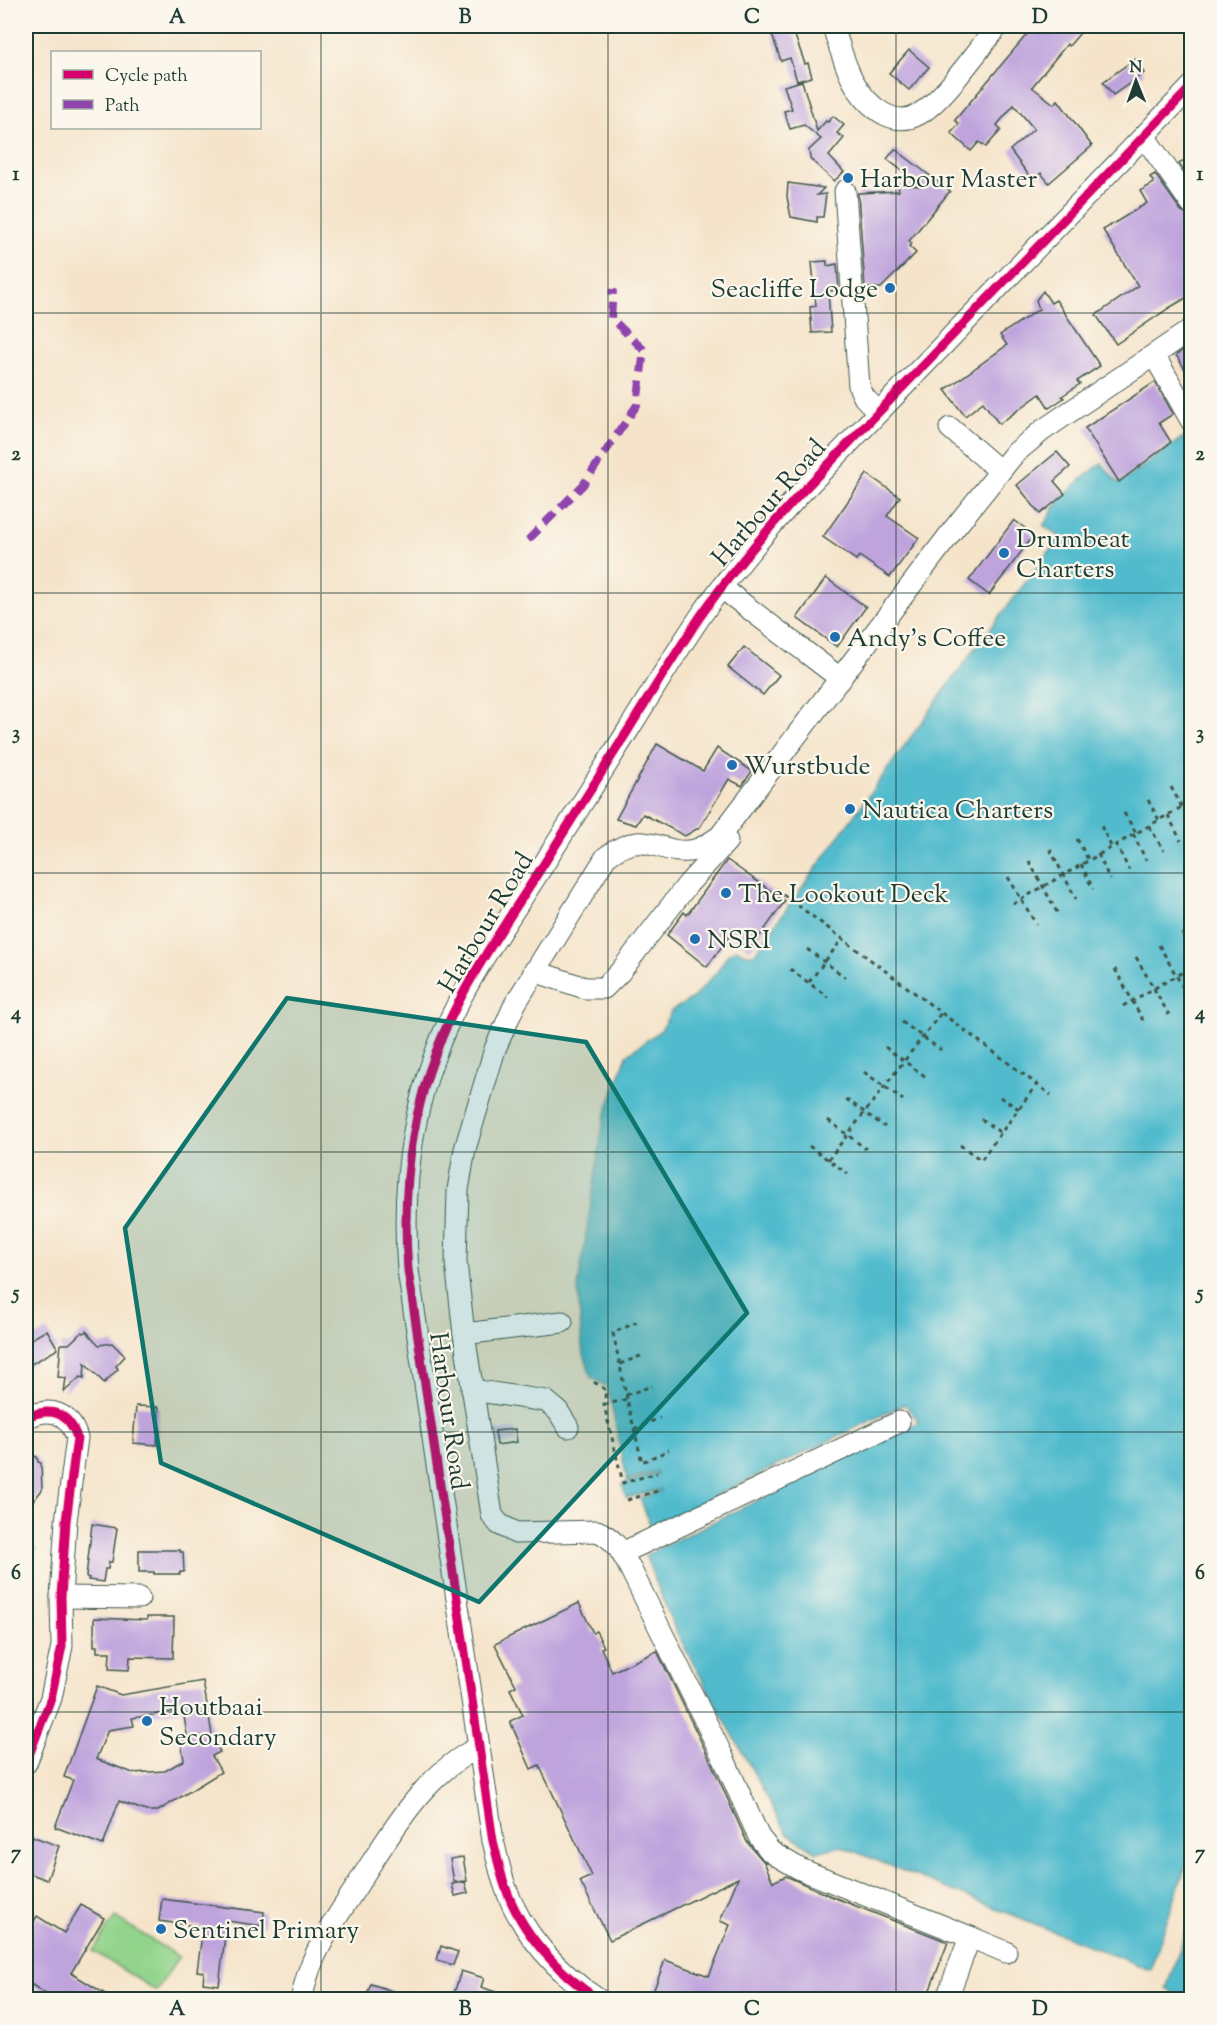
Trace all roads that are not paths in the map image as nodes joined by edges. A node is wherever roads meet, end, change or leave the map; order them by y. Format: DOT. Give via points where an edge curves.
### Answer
graph roads {
  1 [pos="832,26"];
  2 [pos="998,26"];
  3 [pos="1191,86"];
  4 [pos="1144,136"];
  5 [pos="845,191"];
  6 [pos="1191,205"];
  7 [pos="1191,329"];
  8 [pos="1154,355"];
  9 [pos="878,412"];
  10 [pos="1191,422"];
  11 [pos="950,428"];
  12 [pos="1000,471"];
  13 [pos="722,588"];
  14 [pos="841,679"];
  15 [pos="727,841"];
  16 [pos="534,971"];
  17 [pos="562,1322"];
  18 [pos="464,1334"];
  19 [pos="472,1390"];
  20 [pos="26,1418"];
  21 [pos="899,1422"];
  22 [pos="568,1427"];
  23 [pos="622,1553"];
  24 [pos="61,1597"];
  25 [pos="139,1598"];
  26 [pos="479,1747"];
  27 [pos="26,1763"];
  28 [pos="970,1936"];
  29 [pos="1006,1952"];
  30 [pos="948,1999"];
  31 [pos="301,2000"];
  32 [pos="599,2000"];
  1 -- 2 [label="street" via="862,95 875,109 899,120 917,116 939,98"];
  3 -- 4 [label="street, Harbour Road"];
  4 -- 6 [label="street"];
  4 -- 9 [label="street, Harbour Road"];
  5 -- 9 [label="street" via="859,386"];
  7 -- 8 [label="street"];
  8 -- 10 [label="street"];
  8 -- 12 [label="street" via="1029,440"];
  9 -- 13 [label="street, Harbour Road" via="768,528"];
  11 -- 12 [label="street"];
  12 -- 14 [label="street"];
  13 -- 14 [label="street"];
  13 -- 26 [label="street, Harbour Road" via="655,685 468,986 436,1051 411,1138 405,1234 408,1270"];
  14 -- 16 [label="street" via="720,836 696,850 646,842 615,850 606,857"];
  15 -- 16 [label="street" via="604,988 585,988"];
  16 -- 18 [label="street" via="495,1049 465,1149 458,1190 456,1262"];
  17 -- 18 [label="street"];
  18 -- 19 [label="street"];
  19 -- 22 [label="street" via="546,1401"];
  19 -- 23 [label="street" via="488,1498 499,1524 516,1533 597,1531 607,1535"];
  20 -- 24 [label="street" via="43,1412 60,1414 73,1426 77,1438"];
  21 -- 23 [label="street"];
  23 -- 28 [label="street" via="759,1837 771,1852 800,1869"];
  24 -- 25 [label="street"];
  24 -- 27 [label="street" via="62,1646 51,1698"];
  26 -- 31 [label="street" via="438,1776 395,1827 325,1938 310,1968"];
  26 -- 32 [label="street, Harbour Road" via="493,1841 505,1889 546,1954 562,1972"];
  28 -- 29 [label="street"];
  28 -- 30 [label="street"];
}
